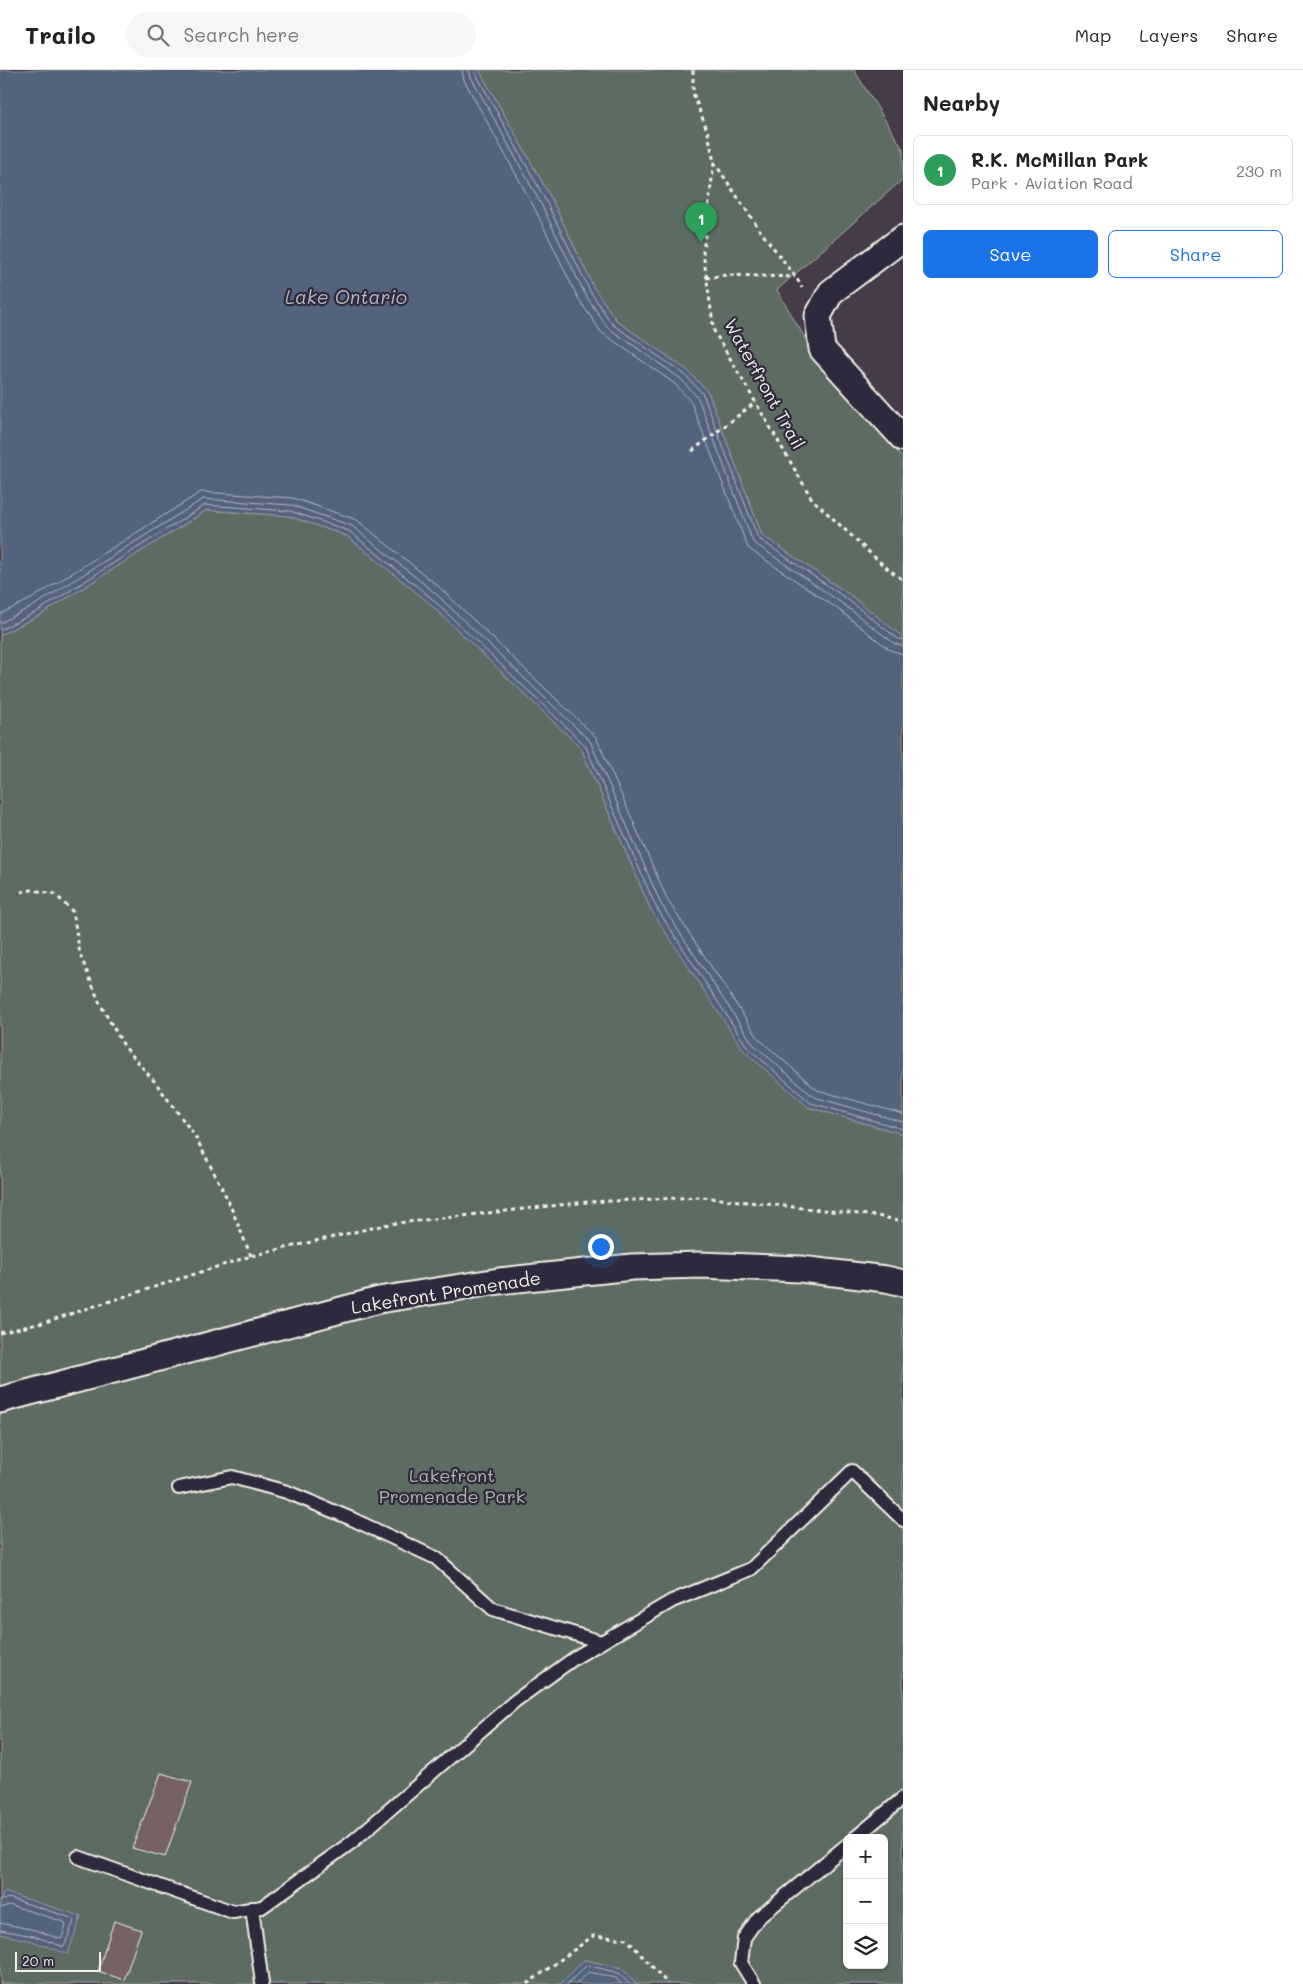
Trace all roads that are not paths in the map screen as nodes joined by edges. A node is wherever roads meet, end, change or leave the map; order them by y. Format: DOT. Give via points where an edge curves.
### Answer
graph roads {
  1 [pos="903,238"];
  2 [pos="903,438"];
  3 [pos="903,1283"];
  4 [pos="0,1400"];
  5 [pos="179,1488"];
  6 [pos="903,1520"];
  7 [pos="601,1642"];
  8 [pos="903,1798"];
  9 [pos="860,1834"];
  10 [pos="843,1848"];
  11 [pos="78,1857"];
  12 [pos="252,1908"];
  13 [pos="262,1984"];
  14 [pos="754,1984"];
  1 -- 2 [label="street" via="831,292 818,316 822,349"];
  3 -- 4 [label="street, Lakefront Promenade" via="800,1269 700,1265 499,1281 379,1300"];
  5 -- 7 [label="lane" via="232,1476 287,1492 436,1558 492,1609"];
  6 -- 7 [label="lane" via="852,1471 751,1569 672,1600"];
  7 -- 12 [label="lane" via="515,1701 352,1842 262,1907"];
  8 -- 9 [label="lane"];
  10 -- 14 [label="lane" via="758,1918 744,1938 741,1964"];
  11 -- 12 [label="lane" via="234,1912"];
  12 -- 13 [label="lane"];
}
